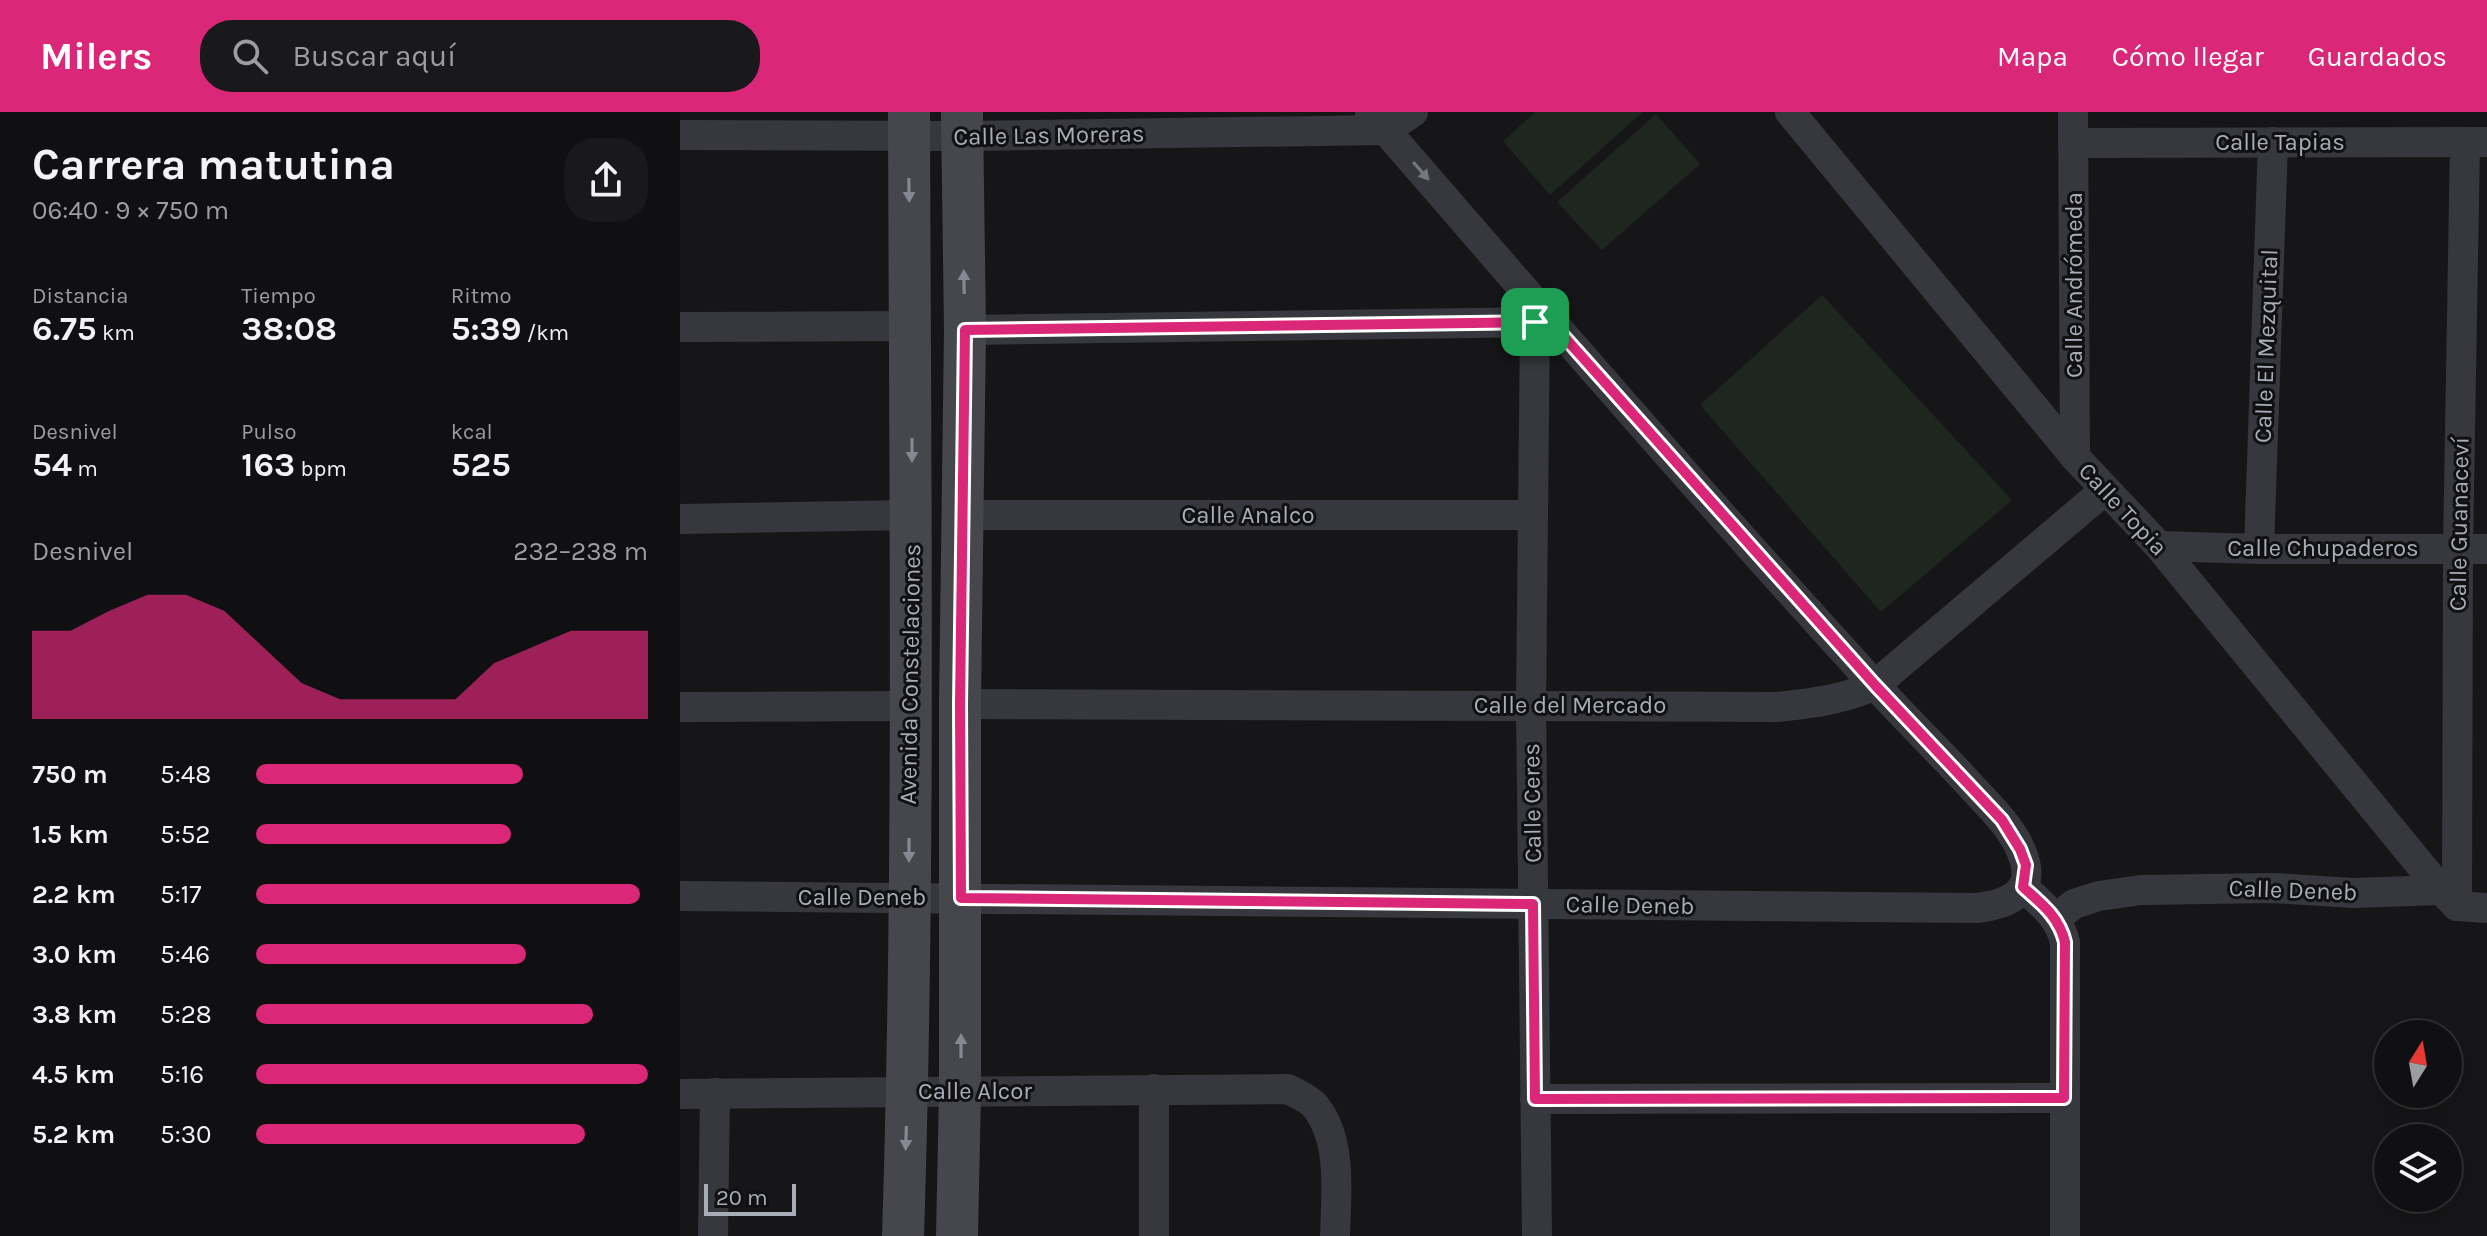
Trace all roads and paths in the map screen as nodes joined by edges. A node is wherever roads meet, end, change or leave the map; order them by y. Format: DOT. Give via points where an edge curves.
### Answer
graph roads {
  1 [pos="1413,112"];
  2 [pos="1790,112"];
  3 [pos="2073,112"];
  4 [pos="1378,121"];
  5 [pos="909,124"];
  6 [pos="962,124"];
  7 [pos="680,135"];
  8 [pos="2273,142"];
  9 [pos="2476,142"];
  10 [pos="2073,143"];
  11 [pos="1543,322"];
  12 [pos="911,326"];
  13 [pos="680,327"];
  14 [pos="965,330"];
  15 [pos="2075,457"];
  16 [pos="2105,490"];
  17 [pos="912,515"];
  18 [pos="963,515"];
  19 [pos="1533,515"];
  20 [pos="680,519"];
  21 [pos="2159,546"];
  22 [pos="2259,549"];
  23 [pos="2472,549"];
  24 [pos="1875,685"];
  25 [pos="960,704"];
  26 [pos="1531,705"];
  27 [pos="909,706"];
  28 [pos="680,707"];
  29 [pos="2024,876"];
  30 [pos="680,896"];
  31 [pos="909,898"];
  32 [pos="961,898"];
  33 [pos="2462,901"];
  34 [pos="1533,904"];
  35 [pos="2056,918"];
  36 [pos="1154,1089"];
  37 [pos="907,1091"];
  38 [pos="960,1092"];
  39 [pos="715,1093"];
  40 [pos="680,1094"];
  41 [pos="2064,1098"];
  42 [pos="1535,1099"];
  43 [pos="713,1236"];
  44 [pos="903,1236"];
  45 [pos="957,1236"];
  46 [pos="1154,1236"];
  47 [pos="1335,1236"];
  48 [pos="1537,1236"];
  49 [pos="2065,1236"];
  1 -- 4 [label="street"];
  2 -- 15 [label="street, Calle Topia"];
  3 -- 10 [label="street, Calle Andrómeda"];
  4 -- 6 [label="street, Calle Las Moreras"];
  4 -- 11 [label="street, one-way"];
  5 -- 6 [label="street, Calle Las Moreras"];
  5 -- 7 [label="street, Calle Las Moreras"];
  5 -- 12 [label="street, Avenida Constelaciones, one-way"];
  14 -- 6 [label="street, Avenida Constelaciones, one-way"];
  8 -- 9 [label="street, Calle Tapias"];
  8 -- 10 [label="street, Calle Tapias"];
  8 -- 22 [label="street, Calle El Mezquital"];
  9 -- 23 [label="street, Calle Guanaceví"];
  10 -- 15 [label="street, Calle Andrómeda"];
  11 -- 14 [label="street"];
  11 -- 19 [label="street, Calle Ceres"];
  11 -- 24 [label="street"];
  12 -- 13 [label="street"];
  12 -- 17 [label="street, Avenida Constelaciones, one-way"];
  14 -- 18 [label="street, Avenida Constelaciones"];
  15 -- 16 [label="street, Calle Topia"];
  16 -- 21 [label="street, Calle Topia"];
  16 -- 24 [label="street, Calle del Mercado"];
  17 -- 20 [label="street"];
  17 -- 27 [label="street, Avenida Constelaciones"];
  18 -- 19 [label="street, Calle Analco"];
  18 -- 25 [label="street, Avenida Constelaciones"];
  19 -- 26 [label="street, Calle Ceres"];
  21 -- 22 [label="street, Calle Chupaderos"];
  21 -- 33 [label="street, Calle Topia"];
  22 -- 23 [label="street, Calle Chupaderos"];
  23 -- 33 [label="street, Calle Guanaceví"];
  24 -- 26 [label="street, Calle del Mercado" via="1827,702 1777,707"];
  24 -- 29 [label="street" via="2002,820 2020,849"];
  25 -- 26 [label="street, Calle del Mercado"];
  25 -- 32 [label="street, Avenida Constelaciones"];
  26 -- 34 [label="street, Calle Ceres"];
  27 -- 28 [label="street"];
  27 -- 31 [label="street, Avenida Constelaciones, one-way"];
  29 -- 34 [label="street, Calle Deneb" via="2012,900 1977,908"];
  29 -- 35 [label="street"];
  30 -- 31 [label="street, Calle Deneb"];
  31 -- 32 [label="street, Calle Deneb"];
  31 -- 37 [label="street, Avenida Constelaciones"];
  32 -- 34 [label="street, Calle Deneb"];
  38 -- 32 [label="street, Avenida Constelaciones, one-way"];
  33 -- 35 [label="street, Calle Deneb" via="2274,888 2141,890 2074,904"];
  34 -- 42 [label="street, Calle Ceres"];
  35 -- 41 [label="street" via="2065,942"];
  36 -- 38 [label="street, Calle Alcor"];
  36 -- 46 [label="street"];
  36 -- 47 [label="street, Calle Alcor" via="1288,1089 1314,1105 1329,1130 1336,1181"];
  37 -- 38 [label="street, Calle Alcor"];
  37 -- 39 [label="street, Calle Alcor"];
  37 -- 44 [label="street, Avenida Constelaciones, one-way"];
  38 -- 45 [label="street, Avenida Constelaciones"];
  39 -- 40 [label="street, Calle Alcor"];
  39 -- 43 [label="street"];
  41 -- 42 [label="street"];
  41 -- 49 [label="street"];
  42 -- 48 [label="street, Calle Ceres"];
}
